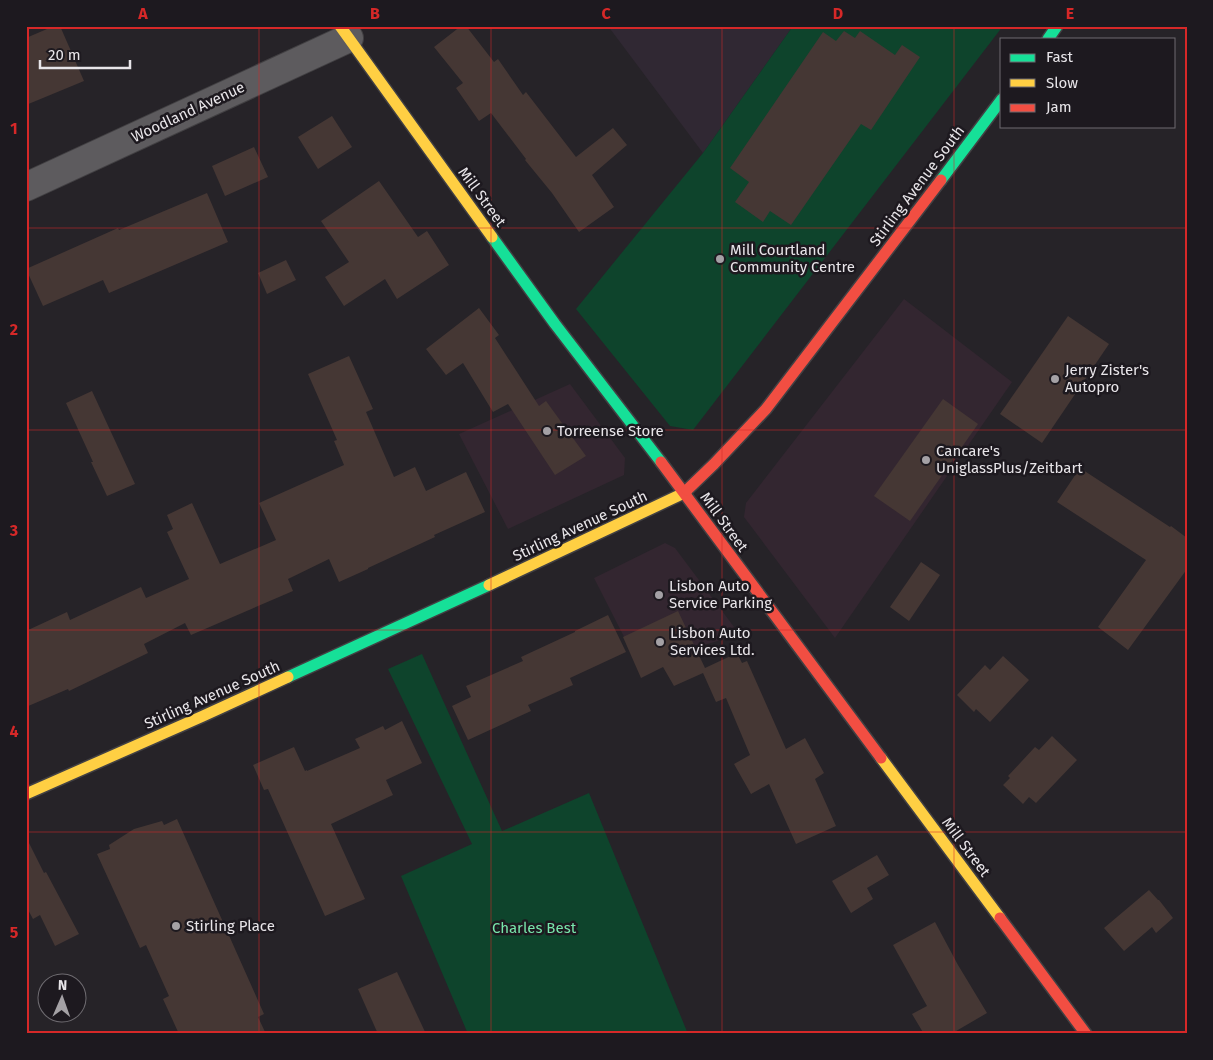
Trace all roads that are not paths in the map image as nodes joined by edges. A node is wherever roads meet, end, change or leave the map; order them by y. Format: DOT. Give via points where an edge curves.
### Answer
graph roads {
  1 [pos="1057,26"];
  2 [pos="345,32"];
  3 [pos="1049,38"];
  4 [pos="1000,102"];
  5 [pos="26,187"];
  6 [pos="684,493"];
  7 [pos="26,794"];
  8 [pos="1086,1034"];
  1 -- 3 [label="street"];
  2 -- 5 [label="street, Woodland Avenue"];
  2 -- 6 [label="street, Mill Street" via="555,324"];
  4 -- 6 [label="street, Stirling Avenue South" via="766,409"];
  6 -- 7 [label="street, Stirling Avenue South" via="503,579"];
  6 -- 8 [label="street, Mill Street"];
}
